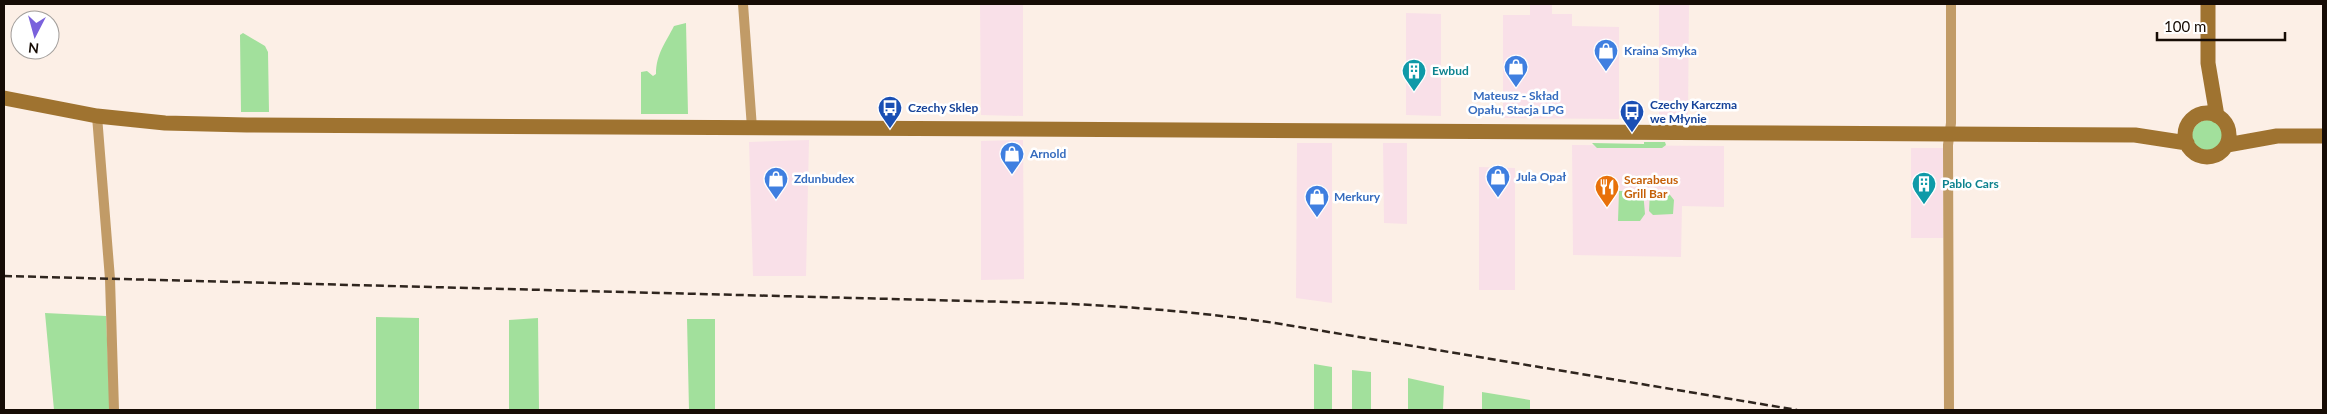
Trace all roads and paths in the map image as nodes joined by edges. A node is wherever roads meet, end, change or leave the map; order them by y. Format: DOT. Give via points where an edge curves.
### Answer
graph roads {
  1 [pos="743,4"];
  2 [pos="1951,4"];
  3 [pos="2208,4"];
  4 [pos="2208,63"];
  5 [pos="4,98"];
  6 [pos="97,116"];
  7 [pos="2222,121"];
  8 [pos="752,128"];
  9 [pos="2190,129"];
  10 [pos="1950,134"];
  11 [pos="2277,136"];
  12 [pos="2323,136"];
  13 [pos="2227,145"];
  14 [pos="114,410"];
  15 [pos="1948,410"];
  1 -- 8 [label="street"];
  2 -- 10 [label="street"];
  3 -- 4 [label="main road"];
  4 -- 7 [label="main road"];
  4 -- 9 [label="main road" via="2200,110"];
  5 -- 6 [label="main road"];
  6 -- 8 [label="main road" via="247,126"];
  6 -- 14 [label="street" via="110,278"];
  7 -- 9 [label="main road" via="2210,114"];
  7 -- 11 [label="main road" via="2233,129"];
  7 -- 13 [label="main road" via="2229,138"];
  8 -- 10 [label="main road"];
  9 -- 10 [label="main road" via="2135,135"];
  9 -- 13 [label="main road" via="2190,149 2202,156 2217,155"];
  10 -- 15 [label="street"];
  11 -- 12 [label="main road"];
  11 -- 13 [label="main road"];
}
